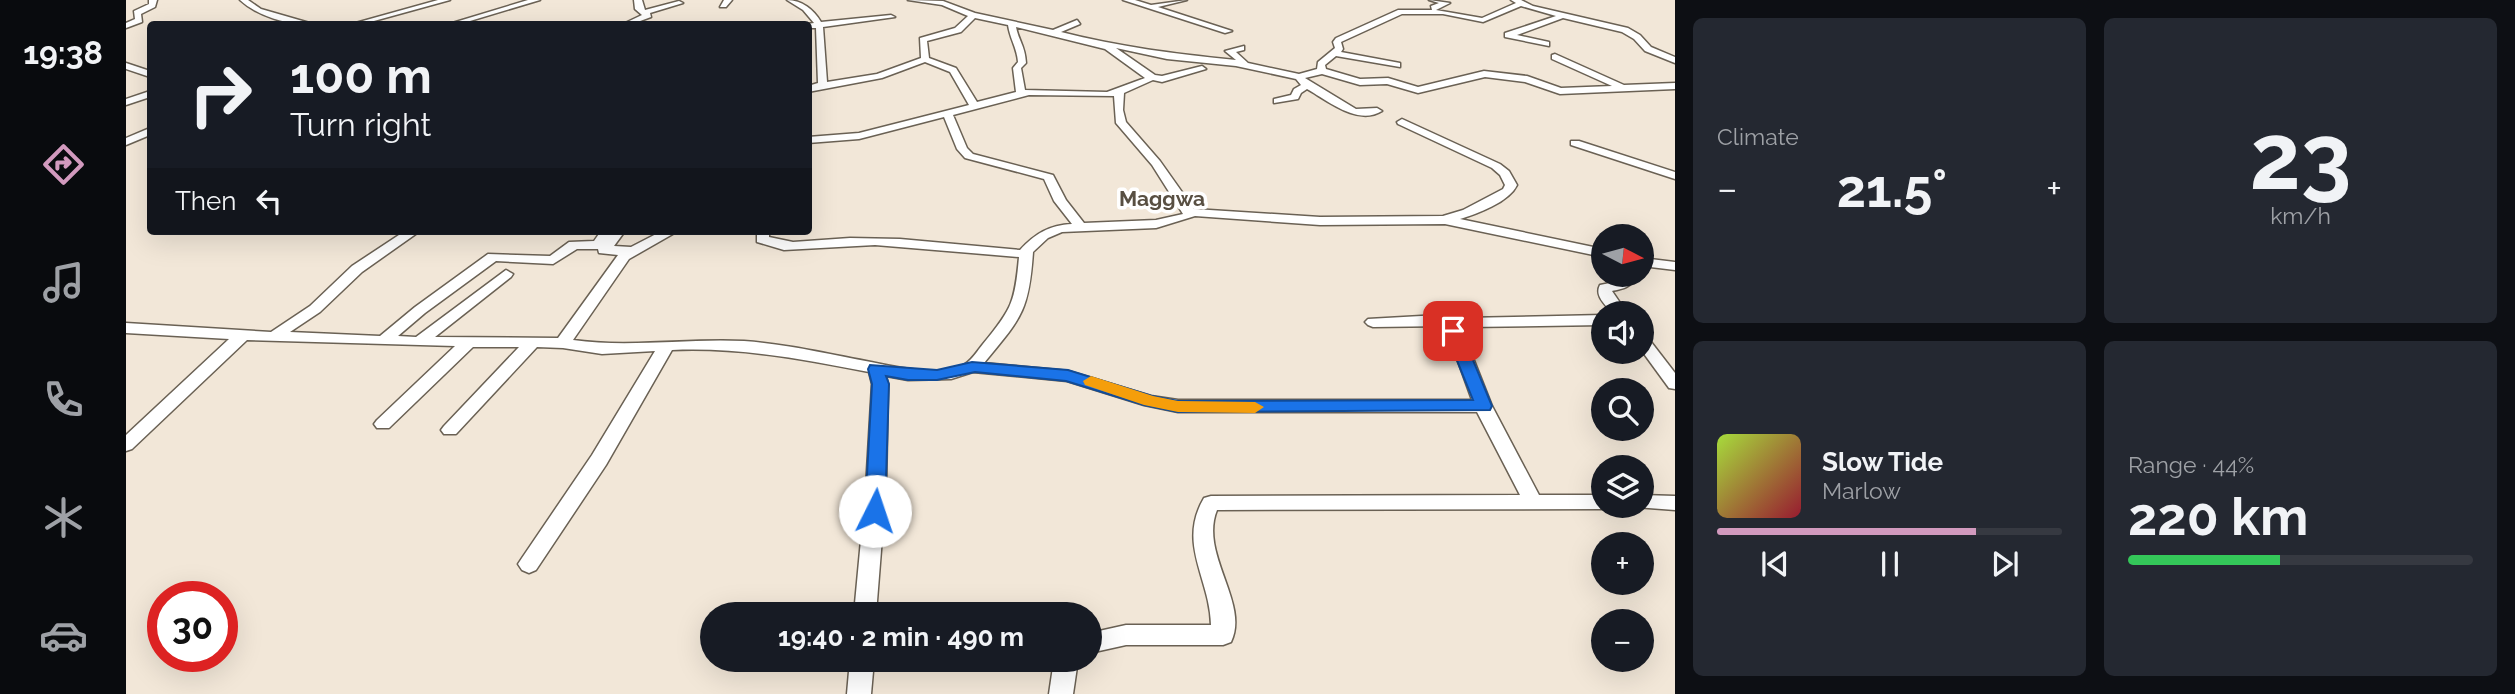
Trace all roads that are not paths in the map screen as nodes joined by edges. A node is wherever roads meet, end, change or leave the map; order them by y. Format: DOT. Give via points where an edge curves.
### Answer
graph roads {
  1 [pos="153,0"];
  2 [pos="244,0"];
  3 [pos="446,0"];
  4 [pos="534,0"];
  5 [pos="638,0"];
  6 [pos="791,0"];
  7 [pos="912,0"];
  8 [pos="954,0"];
  9 [pos="1127,0"];
  10 [pos="1183,0"];
  11 [pos="1433,0"];
  12 [pos="937,2"];
  13 [pos="1518,2"];
  14 [pos="679,3"];
  15 [pos="1152,6"];
  16 [pos="645,12"];
  17 [pos="1433,12"];
  18 [pos="973,15"];
  19 [pos="1563,16"];
  20 [pos="891,17"];
  21 [pos="298,21"];
  22 [pos="367,21"];
  23 [pos="464,21"];
  24 [pos="634,21"];
  25 [pos="1011,22"];
  26 [pos="1077,22"];
  27 [pos="819,24"];
  28 [pos="812,25"];
  29 [pos="126,26"];
  30 [pos="1228,31"];
  31 [pos="1054,33"];
  32 [pos="1546,44"];
  33 [pos="1103,45"];
  34 [pos="1241,48"];
  35 [pos="1335,53"];
  36 [pos="1555,57"];
  37 [pos="925,59"];
  38 [pos="1675,60"];
  39 [pos="1244,65"];
  40 [pos="1397,65"];
  41 [pos="126,66"];
  42 [pos="1202,69"];
  43 [pos="1322,71"];
  44 [pos="147,73"];
  45 [pos="1149,77"];
  46 [pos="1299,77"];
  47 [pos="1307,85"];
  48 [pos="822,86"];
  49 [pos="1675,86"];
  50 [pos="1623,87"];
  51 [pos="812,88"];
  52 [pos="1119,92"];
  53 [pos="1021,94"];
  54 [pos="147,95"];
  55 [pos="126,102"];
  56 [pos="1277,102"];
  57 [pos="975,105"];
  58 [pos="1377,111"];
  59 [pos="947,112"];
  60 [pos="1402,122"];
  61 [pos="147,132"];
  62 [pos="812,140"];
  63 [pos="126,142"];
  64 [pos="1575,143"];
  65 [pos="1675,176"];
  66 [pos="1190,212"];
  67 [pos="1445,220"];
  68 [pos="1080,226"];
  69 [pos="408,235"];
  70 [pos="605,235"];
  71 [pos="616,235"];
  72 [pos="664,235"];
  73 [pos="762,235"];
  74 [pos="1591,250"];
  75 [pos="630,251"];
  76 [pos="1025,254"];
  77 [pos="1654,263"];
  78 [pos="1675,266"];
  79 [pos="506,274"];
  80 [pos="1610,287"];
  81 [pos="1611,301"];
  82 [pos="1591,320"];
  83 [pos="1373,322"];
  84 [pos="1464,323"];
  85 [pos="126,328"];
  86 [pos="245,334"];
  87 [pos="276,335"];
  88 [pos="384,341"];
  89 [pos="420,341"];
  90 [pos="469,342"];
  91 [pos="533,342"];
  92 [pos="563,343"];
  93 [pos="667,345"];
  94 [pos="1654,357"];
  95 [pos="972,367"];
  96 [pos="876,369"];
  97 [pos="1675,384"];
  98 [pos="1483,406"];
  99 [pos="383,425"];
  100 [pos="450,430"];
  101 [pos="126,445"];
  102 [pos="1532,502"];
  103 [pos="1591,502"];
  104 [pos="1654,502"];
  105 [pos="1675,503"];
  106 [pos="529,564"];
  107 [pos="866,602"];
  108 [pos="1102,640"];
  109 [pos="861,672"];
  110 [pos="1064,672"];
  111 [pos="859,694"];
  112 [pos="1061,694"];
  1 -- 29 [label="street" via="137,13 139,20"];
  2 -- 21 [label="street" via="258,10"];
  3 -- 22 [label="street"];
  4 -- 23 [label="street"];
  5 -- 16 [label="street" via="639,9"];
  6 -- 27 [label="street"];
  7 -- 12 [label="street"];
  8 -- 12 [label="street"];
  9 -- 15 [label="street"];
  10 -- 15 [label="street"];
  11 -- 17 [label="street" via="1446,4"];
  12 -- 18 [label="street"];
  13 -- 17 [label="street" via="1481,20"];
  13 -- 19 [label="street"];
  14 -- 16 [label="street"];
  15 -- 30 [label="street"];
  16 -- 24 [label="street" via="647,16"];
  17 -- 35 [label="street" via="1401,12 1339,40"];
  18 -- 25 [label="street"];
  18 -- 37 [label="street" via="958,30 923,40"];
  19 -- 32 [label="street" via="1508,35"];
  19 -- 38 [label="street" via="1625,30 1648,48"];
  20 -- 27 [label="street"];
  25 -- 31 [label="street"];
  25 -- 53 [label="street" via="1021,47 1022,62 1017,68"];
  26 -- 31 [label="street"];
  27 -- 28 [label="street"];
  27 -- 48 [label="street"];
  31 -- 33 [label="street"];
  33 -- 39 [label="street"];
  33 -- 45 [label="street"];
  34 -- 39 [label="street" via="1229,51"];
  35 -- 40 [label="street"];
  35 -- 43 [label="street" via="1320,66"];
  36 -- 50 [label="street"];
  37 -- 48 [label="street" via="878,76"];
  37 -- 57 [label="street" via="953,70"];
  39 -- 46 [label="street"];
  41 -- 44 [label="street"];
  42 -- 45 [label="street" via="1162,79"];
  43 -- 46 [label="street"];
  43 -- 50 [label="street" via="1415,90 1484,74 1527,79 1560,91"];
  45 -- 52 [label="street"];
  46 -- 47 [label="street"];
  47 -- 56 [label="street" via="1295,97"];
  47 -- 58 [label="street" via="1354,112"];
  48 -- 51 [label="street"];
  49 -- 50 [label="street"];
  52 -- 53 [label="street"];
  52 -- 66 [label="street" via="1121,123"];
  53 -- 57 [label="street"];
  54 -- 55 [label="street"];
  57 -- 59 [label="street"];
  59 -- 62 [label="street" via="859,136"];
  59 -- 68 [label="street" via="969,156 1047,176"];
  60 -- 67 [label="street" via="1496,166 1511,185 1467,214"];
  61 -- 63 [label="street"];
  64 -- 65 [label="street"];
  66 -- 67 [label="street" via="1308,220"];
  66 -- 68 [label="street" via="1165,223"];
  67 -- 74 [label="street"];
  68 -- 76 [label="street" via="1049,231"];
  69 -- 87 [label="street" via="357,269 315,309"];
  70 -- 88 [label="street" via="598,245 575,245 553,260 493,257"];
  71 -- 75 [label="street" via="604,250"];
  72 -- 75 [label="street"];
  73 -- 76 [label="street" via="762,239 776,244 799,246 872,241"];
  75 -- 92 [label="street"];
  76 -- 95 [label="street" via="1023,290 1014,316"];
  77 -- 78 [label="street"];
  79 -- 89 [label="street"];
  80 -- 81 [label="street" via="1605,294"];
  82 -- 84 [label="street"];
  83 -- 84 [label="street"];
  84 -- 98 [label="street" via="1453,331"];
  85 -- 86 [label="street"];
  86 -- 87 [label="street"];
  86 -- 101 [label="street"];
  87 -- 88 [label="street"];
  88 -- 89 [label="street"];
  89 -- 90 [label="street"];
  90 -- 91 [label="street"];
  90 -- 99 [label="street"];
  91 -- 92 [label="street"];
  91 -- 100 [label="street"];
  92 -- 93 [label="street" via="602,349"];
  93 -- 96 [label="street" via="745,346"];
  93 -- 106 [label="street" via="599,460"];
  94 -- 97 [label="street"];
  95 -- 96 [label="street" via="937,375"];
  95 -- 98 [label="street" via="1068,376 1178,407"];
  96 -- 107 [label="street" via="880,384 877,487"];
  98 -- 102 [label="street"];
  102 -- 103 [label="street"];
  102 -- 108 [label="street" via="1211,503 1205,511 1204,551 1221,606 1223,635 1126,635"];
  104 -- 105 [label="street"];
  109 -- 111 [label="street"];
  110 -- 112 [label="street"];
}
